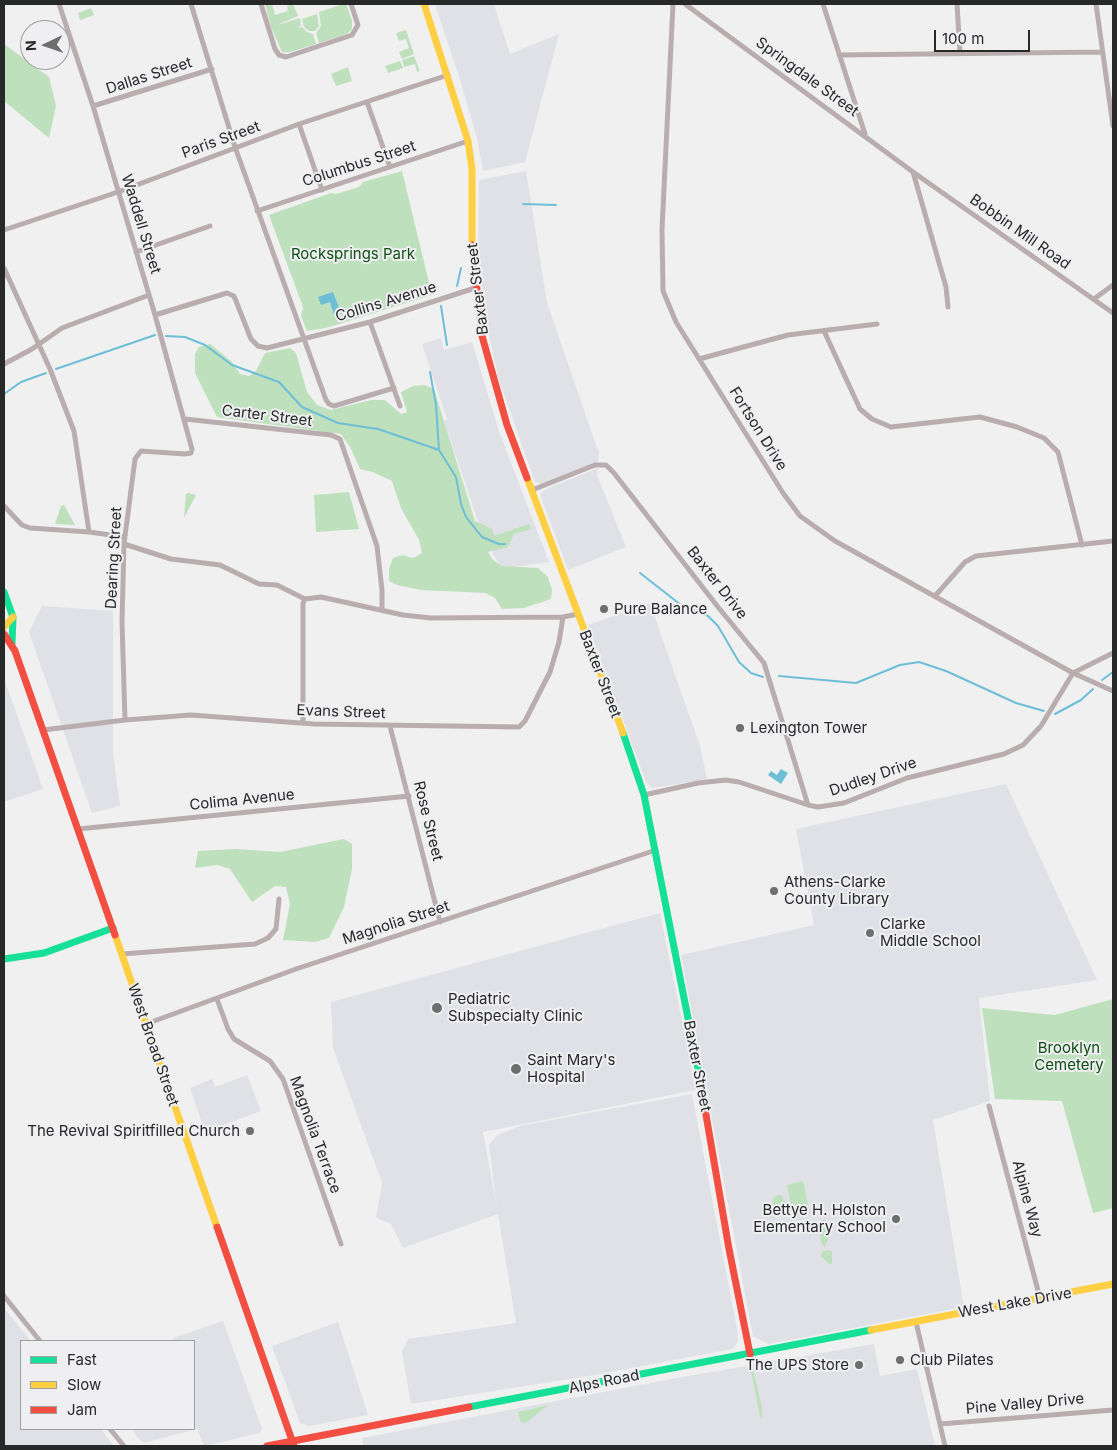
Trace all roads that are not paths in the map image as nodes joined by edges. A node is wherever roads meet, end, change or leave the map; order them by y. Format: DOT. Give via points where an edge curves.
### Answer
graph roads {
  1 [pos="59,4"];
  2 [pos="191,4"];
  3 [pos="261,4"];
  4 [pos="351,4"];
  5 [pos="424,4"];
  6 [pos="673,4"];
  7 [pos="685,4"];
  8 [pos="823,4"];
  9 [pos="956,4"];
  10 [pos="1096,4"];
  11 [pos="1102,52"];
  12 [pos="960,53"];
  13 [pos="839,55"];
  14 [pos="212,69"];
  15 [pos="448,74"];
  16 [pos="367,102"];
  17 [pos="93,106"];
  18 [pos="299,124"];
  19 [pos="1113,126"];
  20 [pos="865,135"];
  21 [pos="468,141"];
  22 [pos="235,147"];
  23 [pos="390,167"];
  24 [pos="913,172"];
  25 [pos="322,190"];
  26 [pos="118,192"];
  27 [pos="257,211"];
  28 [pos="210,226"];
  29 [pos="4,230"];
  30 [pos="136,252"];
  31 [pos="4,268"];
  32 [pos="1113,284"];
  33 [pos="474,288"];
  34 [pos="149,294"];
  35 [pos="1094,299"];
  36 [pos="948,308"];
  37 [pos="1113,313"];
  38 [pos="156,315"];
  39 [pos="370,322"];
  40 [pos="876,324"];
  41 [pos="824,331"];
  42 [pos="304,339"];
  43 [pos="38,344"];
  44 [pos="699,359"];
  45 [pos="4,364"];
  46 [pos="394,388"];
  47 [pos="400,406"];
  48 [pos="185,419"];
  49 [pos="190,453"];
  50 [pos="532,490"];
  51 [pos="4,506"];
  52 [pos="89,532"];
  53 [pos="125,537"];
  54 [pos="1113,541"];
  55 [pos="124,544"];
  56 [pos="1082,545"];
  57 [pos="4,592"];
  58 [pos="935,596"];
  59 [pos="305,599"];
  60 [pos="382,610"];
  61 [pos="578,614"];
  62 [pos="13,617"];
  63 [pos="562,617"];
  64 [pos="4,627"];
  65 [pos="4,634"];
  66 [pos="12,644"];
  67 [pos="1113,652"];
  68 [pos="1072,673"];
  69 [pos="1113,691"];
  70 [pos="125,720"];
  71 [pos="303,723"];
  72 [pos="390,726"];
  73 [pos="43,730"];
  74 [pos="644,795"];
  75 [pos="409,796"];
  76 [pos="808,805"];
  77 [pos="78,829"];
  78 [pos="656,850"];
  79 [pos="279,899"];
  80 [pos="440,922"];
  81 [pos="113,928"];
  82 [pos="122,954"];
  83 [pos="4,959"];
  84 [pos="217,999"];
  85 [pos="146,1024"];
  86 [pos="989,1106"];
  87 [pos="341,1244"];
  88 [pos="1113,1284"];
  89 [pos="4,1296"];
  90 [pos="1040,1298"];
  91 [pos="916,1322"];
  92 [pos="39,1340"];
  93 [pos="750,1354"];
  94 [pos="1113,1410"];
  95 [pos="940,1424"];
  96 [pos="111,1430"];
  97 [pos="293,1444"];
  98 [pos="124,1446"];
  99 [pos="267,1446"];
  100 [pos="944,1446"];
  1 -- 17 [label="street, Waddell Street"];
  2 -- 14 [label="street"];
  3 -- 4 [label="street" via="275,49 286,57 352,35 358,25"];
  5 -- 15 [label="main road, Baxter Street"];
  6 -- 44 [label="street, Fortson Drive" via="662,277 668,304"];
  7 -- 20 [label="street, Springdale Street"];
  8 -- 13 [label="street"];
  9 -- 12 [label="street"];
  10 -- 11 [label="street"];
  11 -- 12 [label="street"];
  11 -- 19 [label="street"];
  12 -- 13 [label="street"];
  13 -- 20 [label="street"];
  14 -- 17 [label="street, Dallas Street"];
  14 -- 22 [label="street"];
  15 -- 16 [label="street, Paris Street"];
  15 -- 21 [label="main road, Baxter Street"];
  16 -- 18 [label="street, Paris Street"];
  16 -- 23 [label="street"];
  17 -- 26 [label="street, Waddell Street"];
  18 -- 22 [label="street, Paris Street"];
  18 -- 25 [label="street"];
  20 -- 24 [label="street, Springdale Street"];
  21 -- 23 [label="street, Columbus Street"];
  21 -- 33 [label="main road, Baxter Street" via="472,169"];
  22 -- 26 [label="street, Paris Street"];
  22 -- 27 [label="street"];
  23 -- 25 [label="street, Columbus Street"];
  24 -- 35 [label="street, Bobbin Mill Road"];
  24 -- 36 [label="street" via="948,294"];
  25 -- 27 [label="street, Columbus Street"];
  26 -- 29 [label="street, Paris Street"];
  26 -- 30 [label="street, Waddell Street"];
  27 -- 42 [label="street"];
  28 -- 30 [label="street"];
  30 -- 34 [label="street, Waddell Street"];
  31 -- 43 [label="street"];
  32 -- 35 [label="street"];
  33 -- 39 [label="street, Collins Avenue"];
  33 -- 50 [label="main road, Baxter Street" via="494,382"];
  34 -- 38 [label="street, Waddell Street"];
  34 -- 43 [label="street" via="70,324"];
  35 -- 37 [label="street, Bobbin Mill Road"];
  38 -- 42 [label="street, Collins Avenue" via="226,293 234,296 258,346 267,348"];
  38 -- 48 [label="street, Waddell Street"];
  39 -- 42 [label="street, Collins Avenue"];
  39 -- 46 [label="street"];
  40 -- 41 [label="street"];
  41 -- 44 [label="street" via="788,335"];
  41 -- 56 [label="street" via="860,409 872,419 891,427 980,417 1044,438 1058,452"];
  42 -- 46 [label="street" via="329,404 346,403"];
  43 -- 45 [label="street"];
  43 -- 52 [label="street" via="74,431"];
  44 -- 58 [label="street, Fortson Drive" via="800,516 835,541"];
  46 -- 47 [label="street"];
  48 -- 49 [label="street, Waddell Street" via="192,448"];
  48 -- 60 [label="street, Carter Street" via="331,435 340,439 377,546"];
  49 -- 53 [label="street, Dearing Street" via="146,451 137,454"];
  50 -- 61 [label="main road, Baxter Street"];
  50 -- 76 [label="street, Baxter Drive" via="594,465 606,465 614,472 764,663"];
  51 -- 52 [label="street" via="22,525 30,528"];
  52 -- 53 [label="street"];
  53 -- 55 [label="street, Dearing Street"];
  54 -- 56 [label="street"];
  55 -- 59 [label="street" via="171,559 220,564 260,584 277,585"];
  55 -- 70 [label="street, Dearing Street"];
  56 -- 58 [label="street" via="976,556 965,562"];
  57 -- 62 [label="main road, West Broad Street"];
  58 -- 68 [label="street, Fortson Drive"];
  59 -- 60 [label="street" via="321,597"];
  59 -- 71 [label="street"];
  60 -- 63 [label="street" via="431,618"];
  61 -- 63 [label="street"];
  61 -- 74 [label="main road, Baxter Street"];
  62 -- 64 [label="main road"];
  62 -- 66 [label="main road, West Broad Street"];
  63 -- 72 [label="street, Evans Street" via="552,666 521,726"];
  65 -- 66 [label="main road, West Broad Street"];
  66 -- 73 [label="main road, West Broad Street"];
  67 -- 68 [label="street"];
  68 -- 69 [label="street, Fortson Drive"];
  68 -- 76 [label="street, Dudley Drive" via="1041,726 1018,747 1004,754 907,778 844,803"];
  70 -- 71 [label="street, Evans Street" via="209,715"];
  70 -- 73 [label="street, Evans Street"];
  71 -- 72 [label="street, Evans Street"];
  72 -- 75 [label="street, Rose Street"];
  73 -- 77 [label="main road, West Broad Street"];
  74 -- 76 [label="street, Dudley Drive" via="726,780"];
  74 -- 78 [label="main road, Baxter Street"];
  75 -- 77 [label="street, Colima Avenue"];
  75 -- 80 [label="street, Rose Street"];
  77 -- 81 [label="main road, West Broad Street"];
  78 -- 80 [label="street, Magnolia Street"];
  78 -- 93 [label="main road, Baxter Street"];
  79 -- 82 [label="street" via="276,929 268,938 255,944"];
  80 -- 84 [label="street, Magnolia Street"];
  81 -- 82 [label="main road, West Broad Street"];
  81 -- 83 [label="main road" via="44,953"];
  82 -- 85 [label="main road, West Broad Street"];
  84 -- 85 [label="street, Magnolia Street"];
  84 -- 87 [label="street, Magnolia Terrace" via="234,1039 270,1061 283,1078"];
  85 -- 97 [label="main road, West Broad Street"];
  86 -- 90 [label="street, Alpine Way"];
  88 -- 90 [label="main road, West Lake Drive"];
  89 -- 92 [label="street"];
  90 -- 91 [label="main road, West Lake Drive"];
  91 -- 93 [label="main road, Alps Road"];
  91 -- 95 [label="street"];
  93 -- 97 [label="main road, Alps Road"];
  94 -- 95 [label="street, Pine Valley Drive"];
  95 -- 100 [label="street"];
  96 -- 98 [label="street"];
  97 -- 99 [label="main road, Alps Road"];
}
